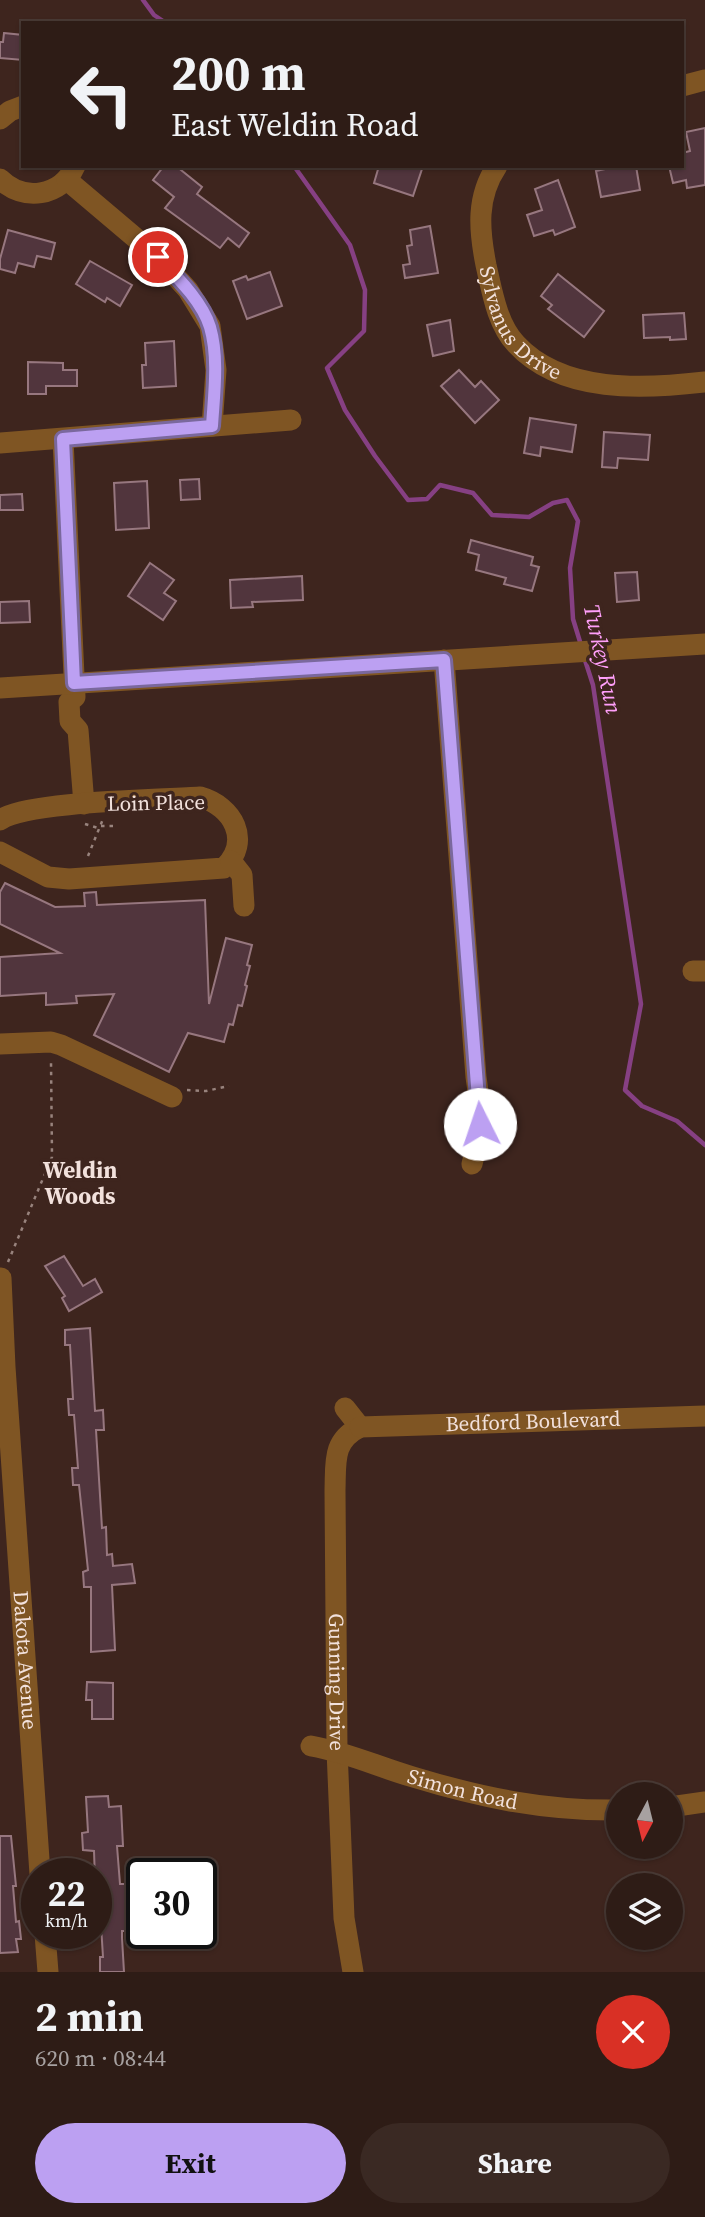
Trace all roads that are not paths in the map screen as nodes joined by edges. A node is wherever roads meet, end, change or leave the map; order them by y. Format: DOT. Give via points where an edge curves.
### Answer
graph roads {
  1 [pos="705,80"];
  2 [pos="684,85"];
  3 [pos="21,107"];
  4 [pos="0,119"];
  5 [pos="496,168"];
  6 [pos="71,173"];
  7 [pos="0,179"];
  8 [pos="705,382"];
  9 [pos="291,420"];
  10 [pos="212,426"];
  11 [pos="63,439"];
  12 [pos="0,443"];
  13 [pos="705,644"];
  14 [pos="444,660"];
  15 [pos="0,688"];
  16 [pos="75,690"];
  17 [pos="84,814"];
  18 [pos="0,820"];
  19 [pos="0,852"];
  20 [pos="231,861"];
  21 [pos="244,906"];
  22 [pos="0,1044"];
  23 [pos="172,1097"];
  24 [pos="472,1164"];
  25 [pos="1,1278"];
  26 [pos="2,1367"];
  27 [pos="345,1408"];
  28 [pos="705,1416"];
  29 [pos="360,1427"];
  30 [pos="10,1601"];
  31 [pos="310,1746"];
  32 [pos="337,1750"];
  33 [pos="705,1802"];
  34 [pos="683,1805"];
  35 [pos="606,1810"];
  36 [pos="38,1858"];
  37 [pos="46,1949"];
  38 [pos="48,1972"];
  39 [pos="353,1972"];
  1 -- 2 [label="street"];
  3 -- 4 [label="street"];
  5 -- 8 [label="street, Sylvanus Drive" via="480,216 482,244 493,297 514,343 532,359 579,379 618,386"];
  6 -- 7 [label="street" via="50,191 30,194"];
  6 -- 10 [label="street" via="188,289 210,326 216,370"];
  9 -- 10 [label="street"];
  10 -- 11 [label="street"];
  11 -- 12 [label="street"];
  11 -- 16 [label="street"];
  13 -- 14 [label="street"];
  14 -- 16 [label="street"];
  14 -- 24 [label="street" via="481,1111"];
  15 -- 16 [label="street"];
  16 -- 17 [label="street" via="83,701 84,721 78,730"];
  17 -- 18 [label="street, Loin Place" via="21,811"];
  17 -- 20 [label="street, Loin Place" via="200,797 213,801 231,816 236,828"];
  19 -- 20 [label="street" via="58,879 213,870"];
  20 -- 21 [label="street" via="242,875"];
  22 -- 23 [label="street" via="51,1042"];
  25 -- 26 [label="street, Dakota Avenue"];
  26 -- 30 [label="street, Dakota Avenue"];
  27 -- 29 [label="street"];
  28 -- 29 [label="street, Bedford Boulevard"];
  29 -- 32 [label="street, Gunning Drive" via="341,1441 337,1455"];
  30 -- 36 [label="street, Dakota Avenue"];
  31 -- 32 [label="street, Simon Road"];
  32 -- 35 [label="street, Simon Road" via="409,1776 519,1804"];
  32 -- 39 [label="street, Gunning Drive" via="344,1919"];
  33 -- 34 [label="street"];
  37 -- 38 [label="street"];
}
